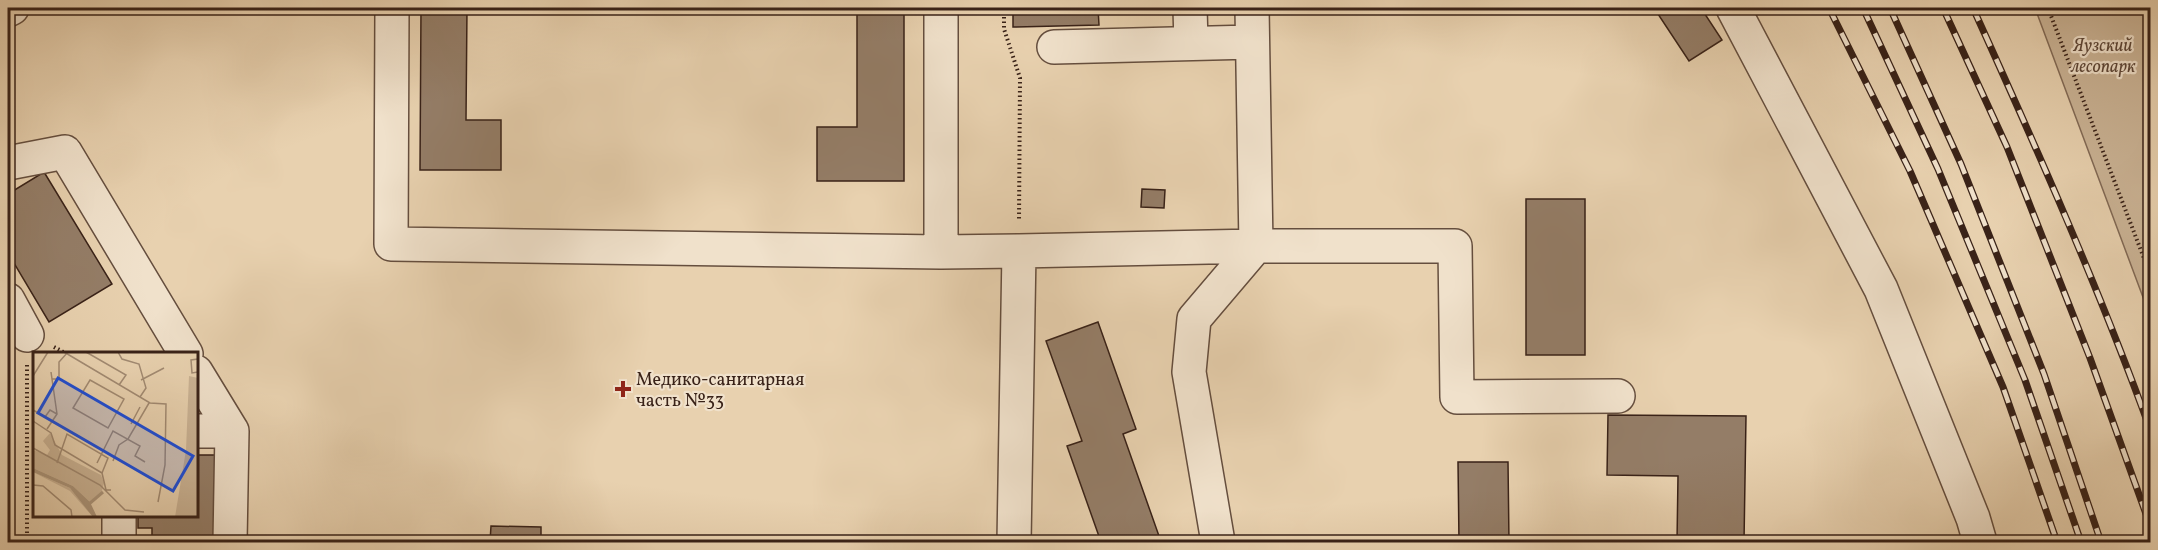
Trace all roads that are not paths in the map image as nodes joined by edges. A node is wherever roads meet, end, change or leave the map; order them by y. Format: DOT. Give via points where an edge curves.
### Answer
graph roads {
  1 [pos="12,8"];
  2 [pos="392,8"];
  3 [pos="941,8"];
  4 [pos="1190,8"];
  5 [pos="1252,8"];
  6 [pos="1733,8"];
  7 [pos="8,10"];
  8 [pos="1252,42"];
  9 [pos="1191,43"];
  10 [pos="1054,47"];
  11 [pos="8,163"];
  12 [pos="1256,246"];
  13 [pos="1019,251"];
  14 [pos="940,252"];
  15 [pos="8,300"];
  16 [pos="27,335"];
  17 [pos="185,352"];
  18 [pos="198,375"];
  19 [pos="1618,396"];
  20 [pos="198,431"];
  21 [pos="232,431"];
  22 [pos="119,517"];
  23 [pos="119,543"];
  24 [pos="230,543"];
  25 [pos="1014,543"];
  26 [pos="1218,543"];
  27 [pos="1980,543"];
  1 -- 7 [label="lane"];
  2 -- 14 [label="lane" via="391,244"];
  3 -- 14 [label="lane"];
  4 -- 9 [label="lane"];
  5 -- 8 [label="lane"];
  6 -- 27 [label="lane" via="1881,289"];
  8 -- 9 [label="lane"];
  8 -- 12 [label="lane"];
  9 -- 10 [label="lane"];
  11 -- 17 [label="lane" via="65,152"];
  12 -- 13 [label="lane"];
  12 -- 19 [label="lane" via="1455,246 1457,397"];
  12 -- 26 [label="lane" via="1194,319 1189,372"];
  13 -- 14 [label="lane"];
  13 -- 25 [label="lane"];
  15 -- 16 [label="lane"];
  18 -- 21 [label="lane"];
  20 -- 21 [label="lane"];
  21 -- 24 [label="lane"];
  22 -- 23 [label="lane"];
}
